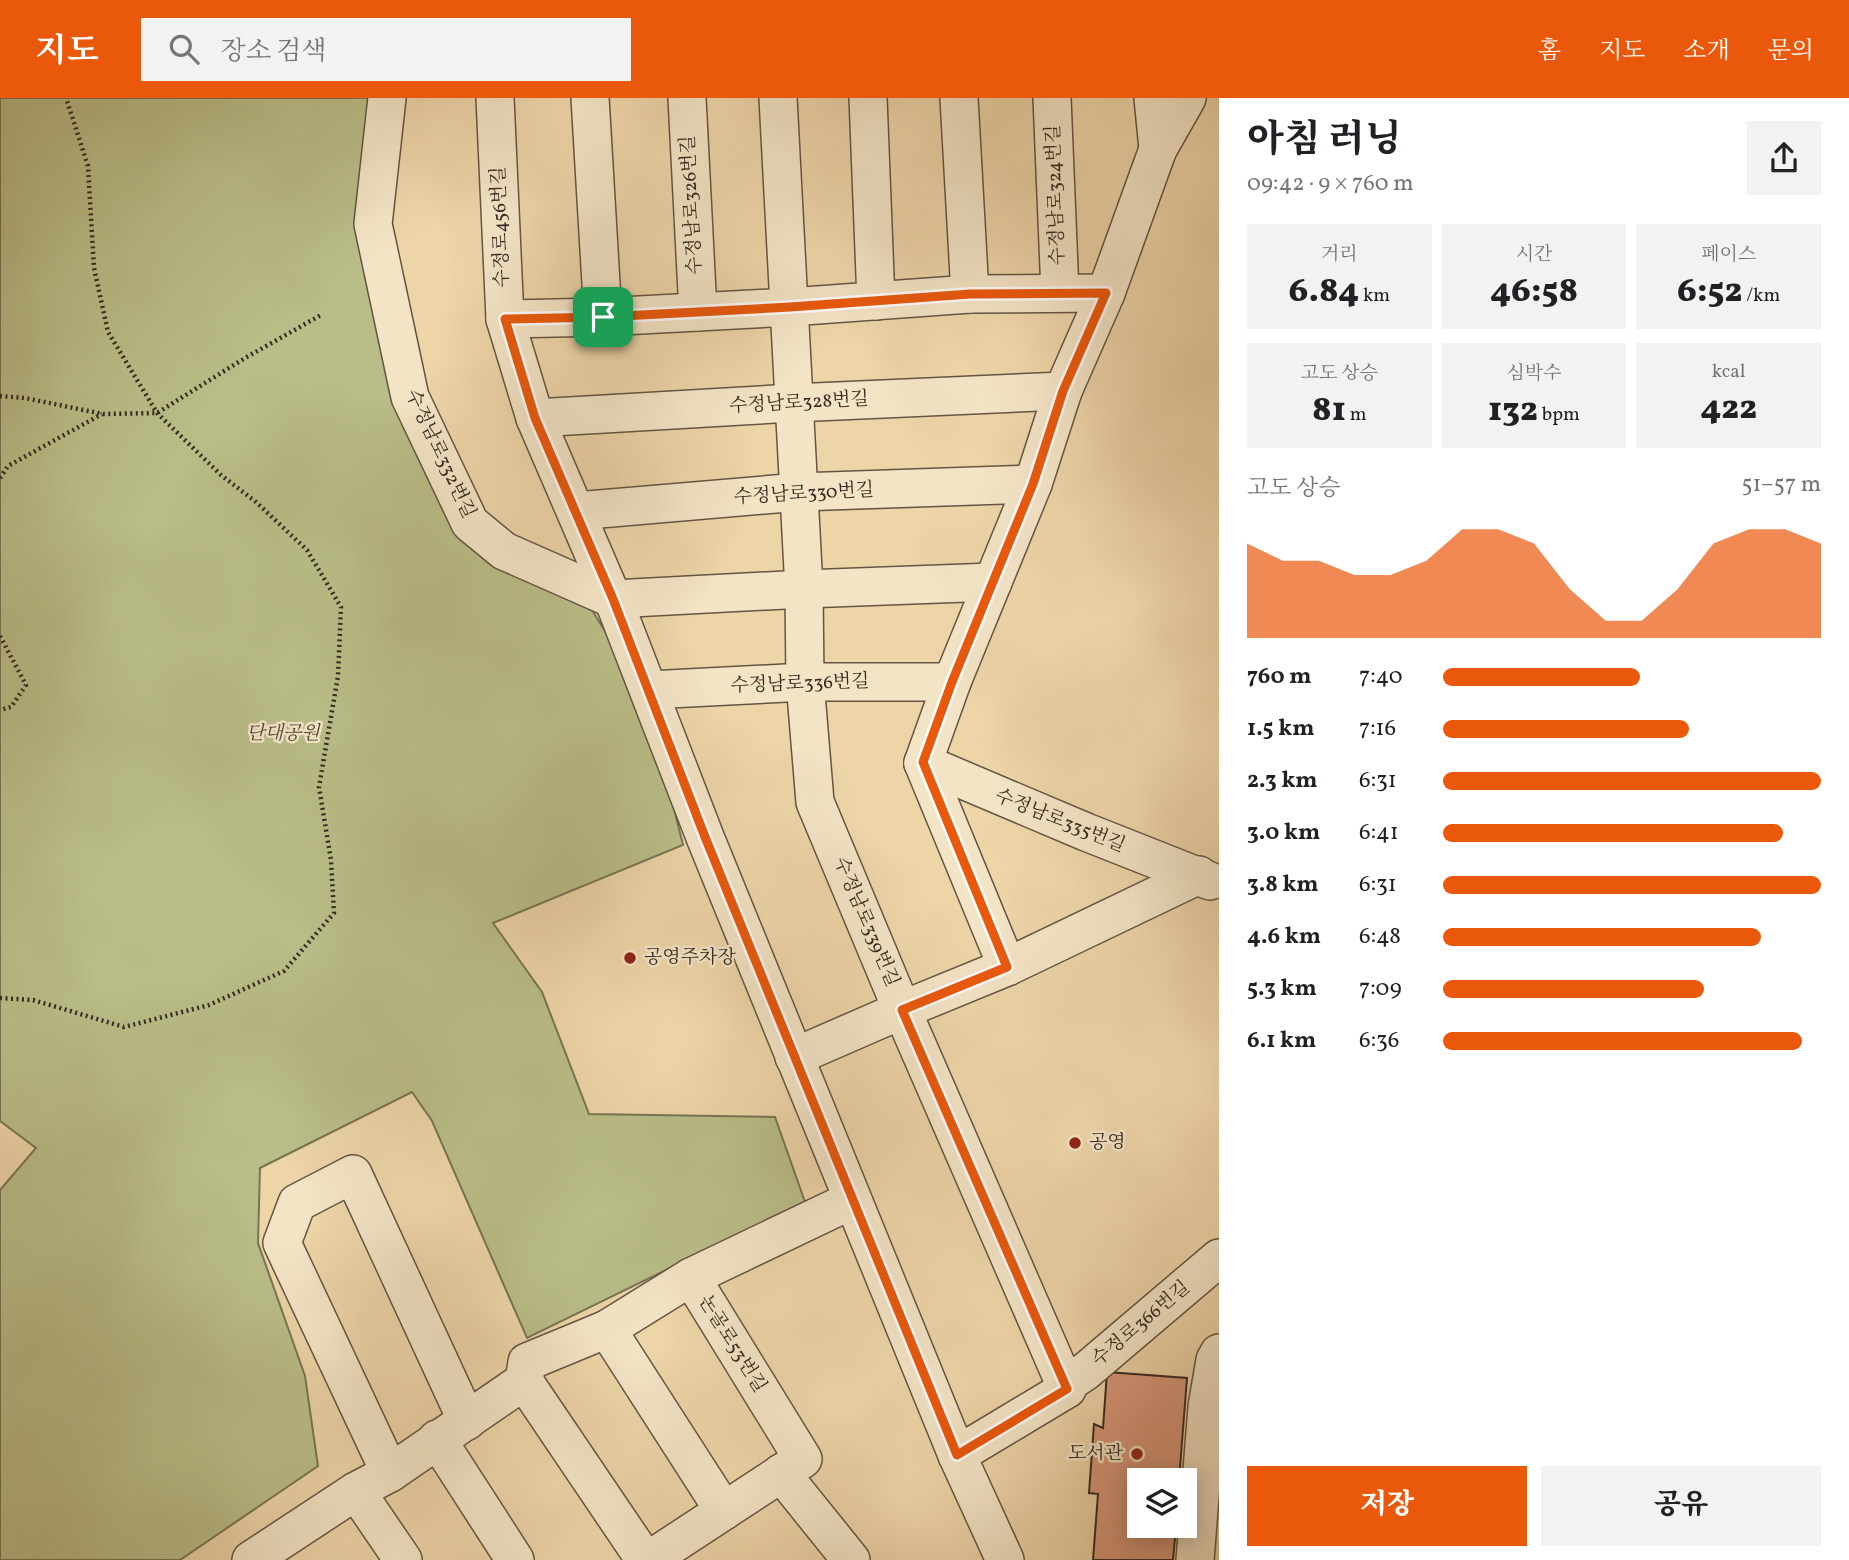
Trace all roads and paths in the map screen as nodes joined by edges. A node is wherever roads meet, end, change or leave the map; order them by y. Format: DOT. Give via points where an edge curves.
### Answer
graph roads {
  1 [pos="66,98"];
  2 [pos="387,98"];
  3 [pos="495,98"];
  4 [pos="590,98"];
  5 [pos="687,98"];
  6 [pos="778,98"];
  7 [pos="868,98"];
  8 [pos="959,98"];
  9 [pos="1052,98"];
  10 [pos="1153,98"];
  11 [pos="1187,98"];
  12 [pos="1158,149"];
  13 [pos="1060,293"];
  14 [pos="1106,293"];
  15 [pos="970,294"];
  16 [pos="876,301"];
  17 [pos="790,307"];
  18 [pos="698,312"];
  19 [pos="321,315"];
  20 [pos="603,317"];
  21 [pos="505,319"];
  22 [pos="1063,391"];
  23 [pos="0,396"];
  24 [pos="793,403"];
  25 [pos="157,413"];
  26 [pos="103,414"];
  27 [pos="535,418"];
  28 [pos="0,478"];
  29 [pos="1033,484"];
  30 [pos="799,492"];
  31 [pos="576,511"];
  32 [pos="993,582"];
  33 [pos="804,589"];
  34 [pos="613,599"];
  35 [pos="0,636"];
  36 [pos="805,682"];
  37 [pos="952,682"];
  38 [pos="649,690"];
  39 [pos="0,710"];
  40 [pos="923,762"];
  41 [pos="1209,880"];
  42 [pos="1007,967"];
  43 [pos="0,998"];
  44 [pos="902,1010"];
  45 [pos="794,1057"];
  46 [pos="852,1200"];
  47 [pos="1219,1258"];
  48 [pos="691,1277"];
  49 [pos="607,1329"];
  50 [pos="1219,1353"];
  51 [pos="524,1381"];
  52 [pos="1067,1389"];
  53 [pos="1213,1408"];
  54 [pos="452,1430"];
  55 [pos="957,1455"];
  56 [pos="792,1466"];
  57 [pos="390,1473"];
  58 [pos="356,1491"];
  59 [pos="724,1511"];
  60 [pos="1204,1545"];
  61 [pos="270,1554"];
  62 [pos="403,1560"];
  63 [pos="515,1560"];
  64 [pos="647,1560"];
  65 [pos="851,1560"];
  66 [pos="1005,1560"];
  1 -- 25 [label="path" via="88,166 94,268 108,332"];
  2 -- 34 [label="street, 수정남로332번길" via="373,224 410,397 470,523 504,551"];
  3 -- 21 [label="street, 수정로456번길"];
  4 -- 20 [label="street"];
  5 -- 18 [label="street, 수정남로326번길"];
  6 -- 17 [label="street"];
  7 -- 16 [label="street"];
  8 -- 15 [label="street"];
  9 -- 13 [label="street, 수정남로324번길"];
  10 -- 12 [label="street"];
  11 -- 12 [label="street"];
  12 -- 14 [label="street"];
  13 -- 14 [label="street"];
  13 -- 15 [label="street"];
  14 -- 22 [label="street"];
  15 -- 16 [label="street"];
  16 -- 17 [label="street"];
  17 -- 18 [label="street"];
  17 -- 24 [label="street, 수정남로339번길"];
  18 -- 20 [label="street"];
  19 -- 25 [label="path"];
  20 -- 21 [label="street"];
  21 -- 27 [label="street, 수정로456번길"];
  22 -- 24 [label="street, 수정남로328번길"];
  22 -- 29 [label="street"];
  23 -- 26 [label="path"];
  24 -- 27 [label="street, 수정남로328번길"];
  24 -- 30 [label="street, 수정남로339번길"];
  25 -- 26 [label="path"];
  25 -- 43 [label="path" via="307,550 341,607 338,676 319,787 334,913 284,971 209,1004 124,1027 33,1000"];
  26 -- 28 [label="path" via="8,466"];
  27 -- 31 [label="street, 수정로456번길"];
  29 -- 30 [label="street, 수정남로330번길"];
  29 -- 32 [label="street"];
  30 -- 31 [label="street, 수정남로330번길"];
  30 -- 33 [label="street, 수정남로339번길"];
  31 -- 34 [label="street, 수정로456번길"];
  32 -- 33 [label="street, 수정남로332번길"];
  32 -- 37 [label="street"];
  33 -- 34 [label="street, 수정남로332번길"];
  33 -- 36 [label="street, 수정남로339번길"];
  34 -- 38 [label="street, 수정로456번길"];
  35 -- 39 [label="path" via="26,685 11,707"];
  36 -- 37 [label="street, 수정남로336번길"];
  36 -- 38 [label="street, 수정남로336번길"];
  36 -- 44 [label="street, 수정남로339번길" via="815,802"];
  37 -- 40 [label="street"];
  38 -- 45 [label="street, 수정로456번길"];
  40 -- 41 [label="street, 수정남로335번길"];
  40 -- 42 [label="street"];
  41 -- 42 [label="street, 수정남로335번길"];
  42 -- 44 [label="street, 수정남로335번길"];
  44 -- 45 [label="street, 수정남로335번길"];
  44 -- 52 [label="street, 수정남로339번길"];
  45 -- 46 [label="street, 수정로456번길"];
  46 -- 48 [label="street"];
  46 -- 55 [label="street, 수정로456번길"];
  47 -- 52 [label="street, 수정로366번길"];
  48 -- 49 [label="street, 논골로53번길"];
  48 -- 56 [label="street, 논골로53번길"];
  49 -- 51 [label="street, 논골로53번길" via="527,1362"];
  49 -- 59 [label="street"];
  50 -- 53 [label="street"];
  51 -- 54 [label="street, 논골로53번길"];
  51 -- 64 [label="street"];
  52 -- 55 [label="street, 수정로366번길"];
  53 -- 60 [label="street"];
  54 -- 57 [label="street, 논골로53번길"];
  54 -- 57 [label="street" via="353,1174 297,1203 282,1243"];
  54 -- 63 [label="street"];
  55 -- 66 [label="street, 수정로456번길"];
  56 -- 59 [label="street"];
  56 -- 65 [label="street, 논골로53번길"];
  57 -- 58 [label="street, 논골로53번길"];
  58 -- 61 [label="street, 논골로53번길"];
  58 -- 62 [label="street"];
  59 -- 64 [label="street"];
}
